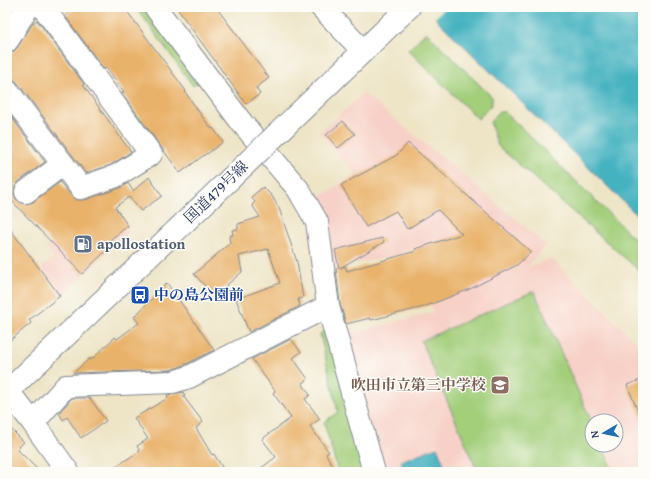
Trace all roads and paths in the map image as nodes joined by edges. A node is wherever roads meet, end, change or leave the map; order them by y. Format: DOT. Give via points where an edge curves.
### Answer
graph roads {
  1 [pos="155,7"];
  2 [pos="321,7"];
  3 [pos="409,7"];
  4 [pos="29,9"];
  5 [pos="7,41"];
  6 [pos="363,51"];
  7 [pos="7,90"];
  8 [pos="63,164"];
  9 [pos="26,192"];
  10 [pos="328,306"];
  11 [pos="8,391"];
  12 [pos="33,423"];
  13 [pos="68,472"];
  14 [pos="374,472"];
  1 -- 10 [label="main road" via="242,123 298,190 317,222"];
  2 -- 6 [label="main road"];
  3 -- 6 [label="main road, 国道479号線"];
  4 -- 5 [label="main road"];
  4 -- 8 [label="main road" via="151,154 116,176 81,188"];
  6 -- 11 [label="main road, 国道479号線, bridge"];
  7 -- 8 [label="main road"];
  8 -- 9 [label="main road"];
  10 -- 12 [label="main road" via="189,377 173,382 66,386"];
  10 -- 14 [label="main road"];
  11 -- 12 [label="main road"];
  12 -- 13 [label="main road"];
}
